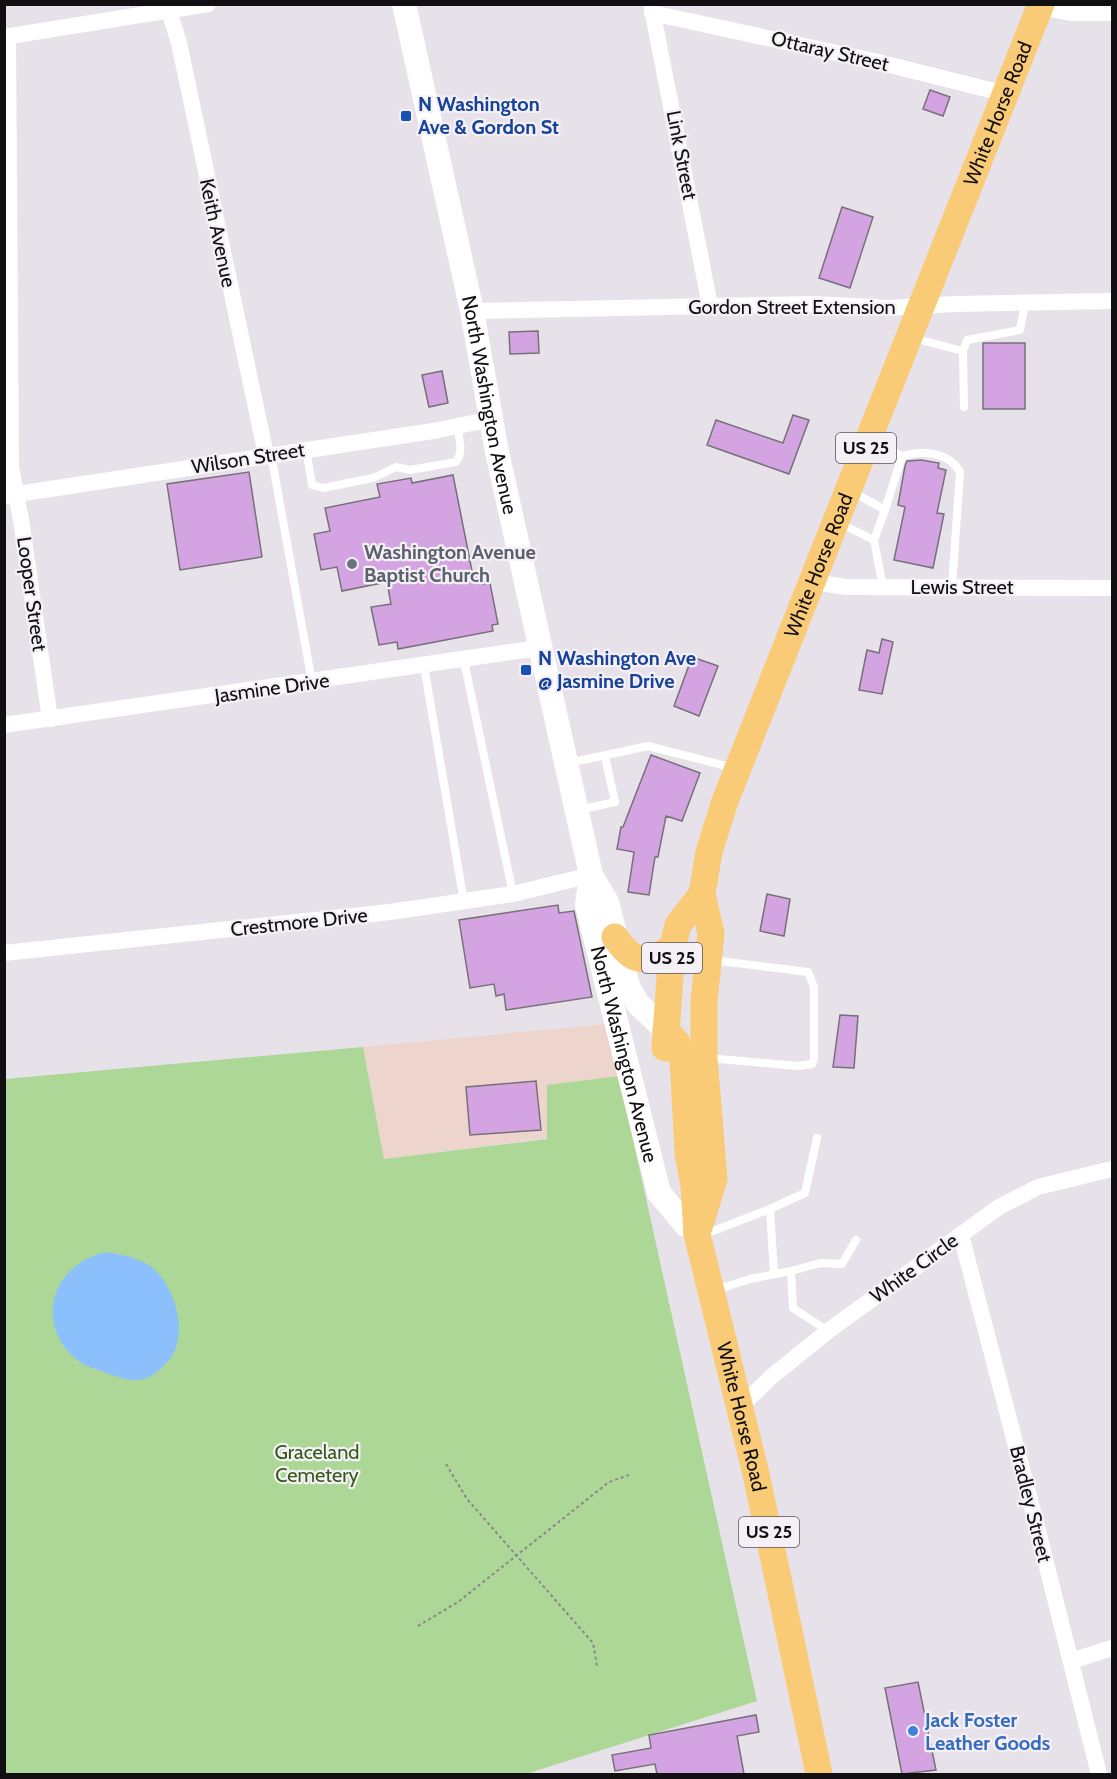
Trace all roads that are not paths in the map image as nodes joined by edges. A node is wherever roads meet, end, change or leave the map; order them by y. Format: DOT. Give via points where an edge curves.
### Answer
graph roads {
  1 [pos="208,4"];
  2 [pos="404,4"];
  3 [pos="1041,6"];
  4 [pos="652,9"];
  5 [pos="169,11"];
  6 [pos="104,13"];
  7 [pos="1113,13"];
  8 [pos="6,37"];
  9 [pos="1006,94"];
  10 [pos="1113,301"];
  11 [pos="1025,303"];
  12 [pos="710,306"];
  13 [pos="921,306"];
  14 [pos="472,311"];
  15 [pos="910,337"];
  16 [pos="963,351"];
  17 [pos="964,407"];
  18 [pos="492,419"];
  19 [pos="457,426"];
  20 [pos="868,441"];
  21 [pos="306,449"];
  22 [pos="268,454"];
  23 [pos="902,456"];
  24 [pos="849,490"];
  25 [pos="10,495"];
  26 [pos="885,510"];
  27 [pos="837,521"];
  28 [pos="874,540"];
  29 [pos="813,582"];
  30 [pos="883,586"];
  31 [pos="952,587"];
  32 [pos="1113,588"];
  33 [pos="539,648"];
  34 [pos="464,661"];
  35 [pos="424,666"];
  36 [pos="312,682"];
  37 [pos="50,719"];
  38 [pos="4,725"];
  39 [pos="605,756"];
  40 [pos="566,764"];
  41 [pos="738,769"];
  42 [pos="576,810"];
  43 [pos="591,875"];
  44 [pos="513,894"];
  45 [pos="702,894"];
  46 [pos="464,902"];
  47 [pos="615,937"];
  48 [pos="672,949"];
  49 [pos="4,953"];
  50 [pos="709,960"];
  51 [pos="666,1030"];
  52 [pos="704,1057"];
  53 [pos="817,1138"];
  54 [pos="1113,1169"];
  55 [pos="770,1209"];
  56 [pos="694,1232"];
  57 [pos="961,1235"];
  58 [pos="856,1240"];
  59 [pos="791,1271"];
  60 [pos="774,1274"];
  61 [pos="710,1292"];
  62 [pos="828,1331"];
  63 [pos="739,1408"];
  64 [pos="1113,1648"];
  65 [pos="1071,1660"];
  66 [pos="819,1774"];
  67 [pos="1099,1774"];
  1 -- 5 [label="street"];
  2 -- 14 [label="main road, North Washington Avenue"];
  3 -- 7 [label="street" via="1071,13"];
  3 -- 9 [label="highway, White Horse Road / US 25"];
  4 -- 9 [label="street, Ottaray Street"];
  4 -- 12 [label="street, Link Street"];
  5 -- 6 [label="street"];
  5 -- 22 [label="street, Keith Avenue"];
  6 -- 8 [label="street"];
  8 -- 25 [label="street, Looper Street"];
  9 -- 13 [label="highway, White Horse Road / US 25"];
  10 -- 11 [label="street, Gordon Street Extension"];
  11 -- 13 [label="street, Gordon Street Extension"];
  11 -- 16 [label="lane" via="1020,330 967,340"];
  12 -- 13 [label="street, Gordon Street Extension"];
  12 -- 14 [label="street, Gordon Street Extension"];
  13 -- 15 [label="highway, White Horse Road / US 25"];
  14 -- 18 [label="main road, North Washington Avenue"];
  15 -- 16 [label="lane"];
  15 -- 20 [label="highway, White Horse Road / US 25"];
  16 -- 17 [label="lane"];
  18 -- 19 [label="street, Wilson Street"];
  18 -- 33 [label="main road, North Washington Avenue"];
  19 -- 21 [label="street, Wilson Street"];
  19 -- 21 [label="lane" via="460,457 456,462 410,470 396,467 373,478 315,488"];
  20 -- 23 [label="lane"];
  20 -- 24 [label="highway, White Horse Road / US 25"];
  21 -- 22 [label="street, Wilson Street"];
  22 -- 25 [label="street, Wilson Street"];
  22 -- 36 [label="lane"];
  23 -- 26 [label="lane"];
  23 -- 31 [label="lane" via="941,455 954,461 960,472"];
  24 -- 26 [label="lane"];
  24 -- 27 [label="highway, White Horse Road / US 25"];
  25 -- 37 [label="street, Looper Street"];
  26 -- 28 [label="lane"];
  27 -- 28 [label="lane"];
  27 -- 29 [label="highway, White Horse Road / US 25"];
  28 -- 30 [label="lane"];
  29 -- 30 [label="street, Lewis Street" via="846,587"];
  29 -- 41 [label="highway, White Horse Road / US 25"];
  30 -- 31 [label="street, Lewis Street"];
  31 -- 32 [label="street, Lewis Street"];
  33 -- 34 [label="street, Jasmine Drive"];
  33 -- 40 [label="main road, North Washington Avenue"];
  34 -- 35 [label="street, Jasmine Drive"];
  34 -- 44 [label="lane"];
  35 -- 36 [label="street, Jasmine Drive"];
  35 -- 46 [label="lane"];
  36 -- 37 [label="street, Jasmine Drive"];
  37 -- 38 [label="street, Jasmine Drive"];
  39 -- 40 [label="lane"];
  39 -- 41 [label="lane" via="648,746"];
  39 -- 42 [label="lane" via="615,802"];
  40 -- 42 [label="main road, North Washington Avenue"];
  41 -- 45 [label="highway, White Horse Road / US 25" via="709,852"];
  42 -- 43 [label="main road, North Washington Avenue"];
  43 -- 44 [label="street, Crestmore Drive"];
  43 -- 47 [label="main road, North Washington Avenue" via="606,902"];
  43 -- 56 [label="main road, North Washington Avenue" via="587,905 659,1193"];
  44 -- 46 [label="street, Crestmore Drive"];
  45 -- 48 [label="highway, White Horse Road / US 25" via="678,925"];
  45 -- 50 [label="highway, White Horse Road / US 25" via="711,933"];
  46 -- 49 [label="street, Crestmore Drive"];
  47 -- 48 [label="highway" via="627,954 638,959 658,957"];
  47 -- 51 [label="main road, North Washington Avenue" via="628,986 638,1004"];
  48 -- 51 [label="highway, White Horse Road / US 25"];
  50 -- 52 [label="highway, White Horse Road / US 25"];
  50 -- 52 [label="lane" via="808,972 814,987 814,1059 812,1064 798,1066"];
  51 -- 56 [label="highway" via="683,1059"];
  52 -- 56 [label="highway, White Horse Road / US 25" via="714,1179"];
  53 -- 55 [label="lane" via="805,1193"];
  54 -- 57 [label="street, White Circle" via="1017,1197"];
  55 -- 56 [label="lane"];
  55 -- 60 [label="lane"];
  56 -- 61 [label="highway, White Horse Road / US 25"];
  57 -- 62 [label="street, White Circle"];
  57 -- 65 [label="street, Bradley Street"];
  58 -- 59 [label="lane" via="842,1264 820,1263"];
  59 -- 60 [label="lane"];
  59 -- 62 [label="lane" via="793,1308"];
  60 -- 61 [label="lane"];
  61 -- 63 [label="highway, White Horse Road / US 25"];
  62 -- 63 [label="street, White Circle"];
  63 -- 66 [label="highway, White Horse Road / US 25"];
  64 -- 65 [label="street"];
  65 -- 67 [label="street, Bradley Street"];
}
